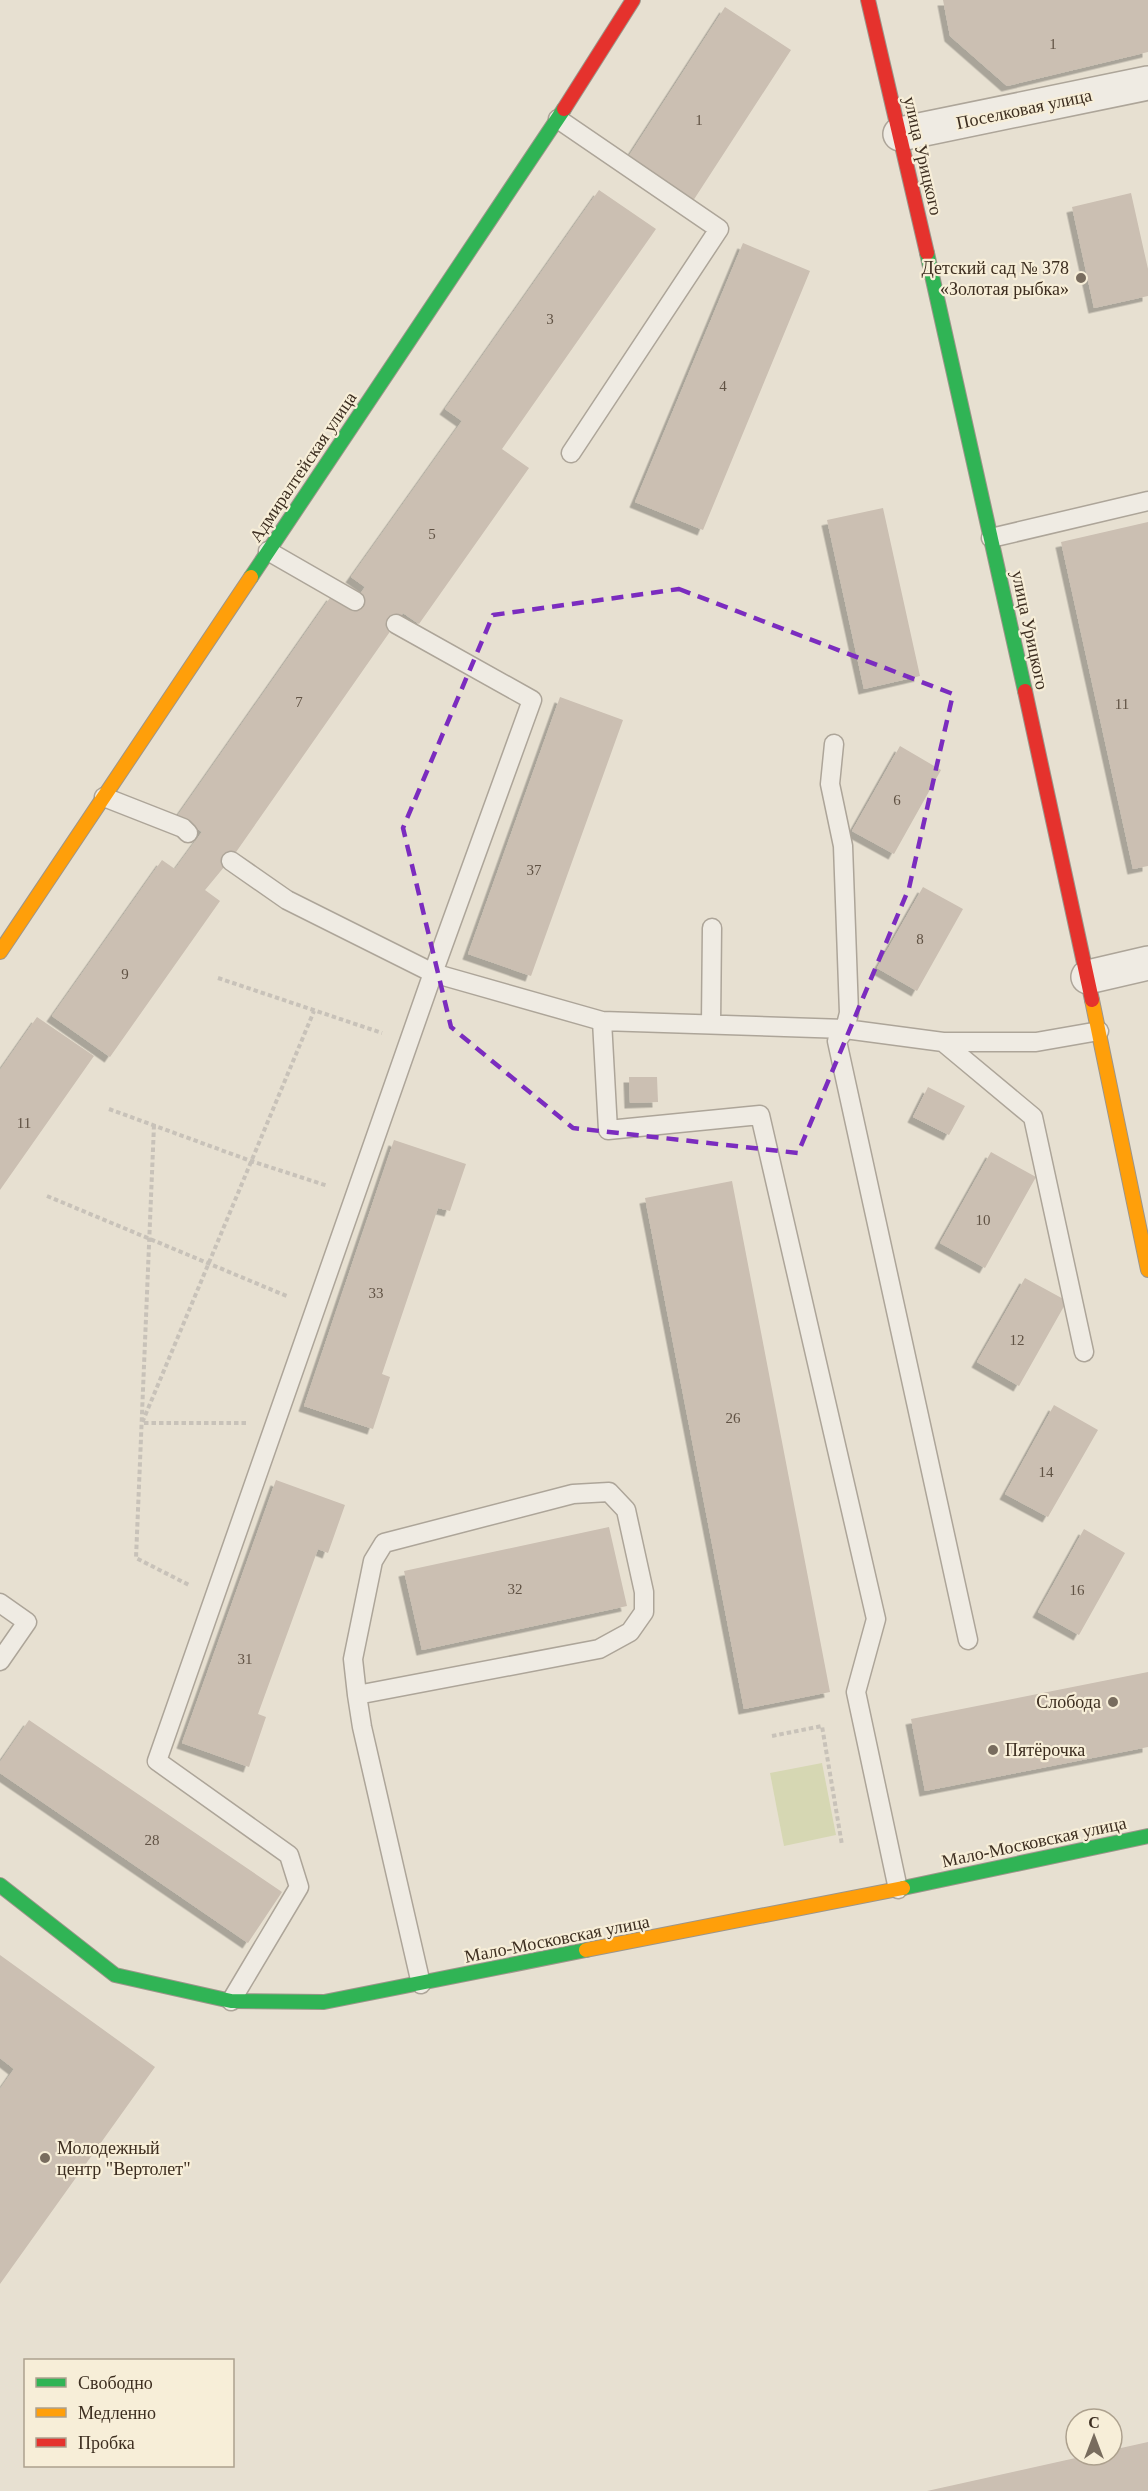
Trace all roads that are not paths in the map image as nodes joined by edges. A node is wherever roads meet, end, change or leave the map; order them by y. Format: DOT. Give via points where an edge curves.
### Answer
graph roads {
  1 [pos="633,0"];
  2 [pos="868,0"];
  3 [pos="1148,83"];
  4 [pos="558,119"];
  5 [pos="900,134"];
  6 [pos="571,453"];
  7 [pos="1148,501"];
  8 [pos="991,538"];
  9 [pos="268,551"];
  10 [pos="355,600"];
  11 [pos="396,624"];
  12 [pos="834,744"];
  13 [pos="104,797"];
  14 [pos="188,832"];
  15 [pos="231,861"];
  16 [pos="712,928"];
  17 [pos="0,952"];
  18 [pos="1148,963"];
  19 [pos="433,973"];
  20 [pos="1088,977"];
  21 [pos="602,1021"];
  22 [pos="711,1024"];
  23 [pos="845,1029"];
  24 [pos="1099,1031"];
  25 [pos="943,1042"];
  26 [pos="1148,1270"];
  27 [pos="1084,1352"];
  28 [pos="0,1603"];
  29 [pos="968,1640"];
  30 [pos="0,1661"];
  31 [pos="357,1695"];
  32 [pos="1148,1836"];
  33 [pos="0,1885"];
  34 [pos="897,1889"];
  35 [pos="421,1984"];
  36 [pos="231,2001"];
  1 -- 4 [label="street, Адмиралтейская улица"];
  2 -- 5 [label="street, улица Урицкого"];
  3 -- 5 [label="street, Поселковая улица"];
  4 -- 6 [label="lane" via="719,229"];
  4 -- 9 [label="street, Адмиралтейская улица"];
  5 -- 8 [label="street, улица Урицкого"];
  7 -- 8 [label="lane"];
  8 -- 20 [label="street, улица Урицкого"];
  9 -- 10 [label="lane"];
  9 -- 13 [label="street, Адмиралтейская улица"];
  11 -- 19 [label="lane" via="532,700"];
  12 -- 23 [label="lane" via="830,784 843,846 849,1013"];
  13 -- 14 [label="lane"];
  13 -- 17 [label="street, Адмиралтейская улица"];
  15 -- 19 [label="lane" via="287,900"];
  16 -- 22 [label="lane"];
  18 -- 20 [label="street"];
  19 -- 21 [label="lane"];
  19 -- 36 [label="lane" via="157,1761 289,1856 299,1887"];
  20 -- 24 [label="street, улица Урицкого"];
  21 -- 22 [label="lane"];
  21 -- 34 [label="lane" via="608,1130 760,1115 876,1619 856,1692"];
  22 -- 23 [label="lane"];
  23 -- 25 [label="lane"];
  23 -- 29 [label="lane" via="837,1041"];
  24 -- 25 [label="lane" via="1036,1042"];
  24 -- 26 [label="street, улица Урицкого"];
  25 -- 27 [label="lane" via="1033,1117"];
  28 -- 30 [label="lane" via="27,1622"];
  31 -- 31 [label="lane" via="599,1649 630,1632 644,1612 644,1592 626,1510 609,1492 573,1494 384,1543 373,1561 353,1659"];
  31 -- 35 [label="lane"];
  32 -- 34 [label="street, Мало-Московская улица"];
  33 -- 36 [label="street, Мало-Московская улица" via="115,1975"];
  34 -- 35 [label="street, Мало-Московская улица"];
  35 -- 36 [label="street, Мало-Московская улица" via="324,2002"];
}
